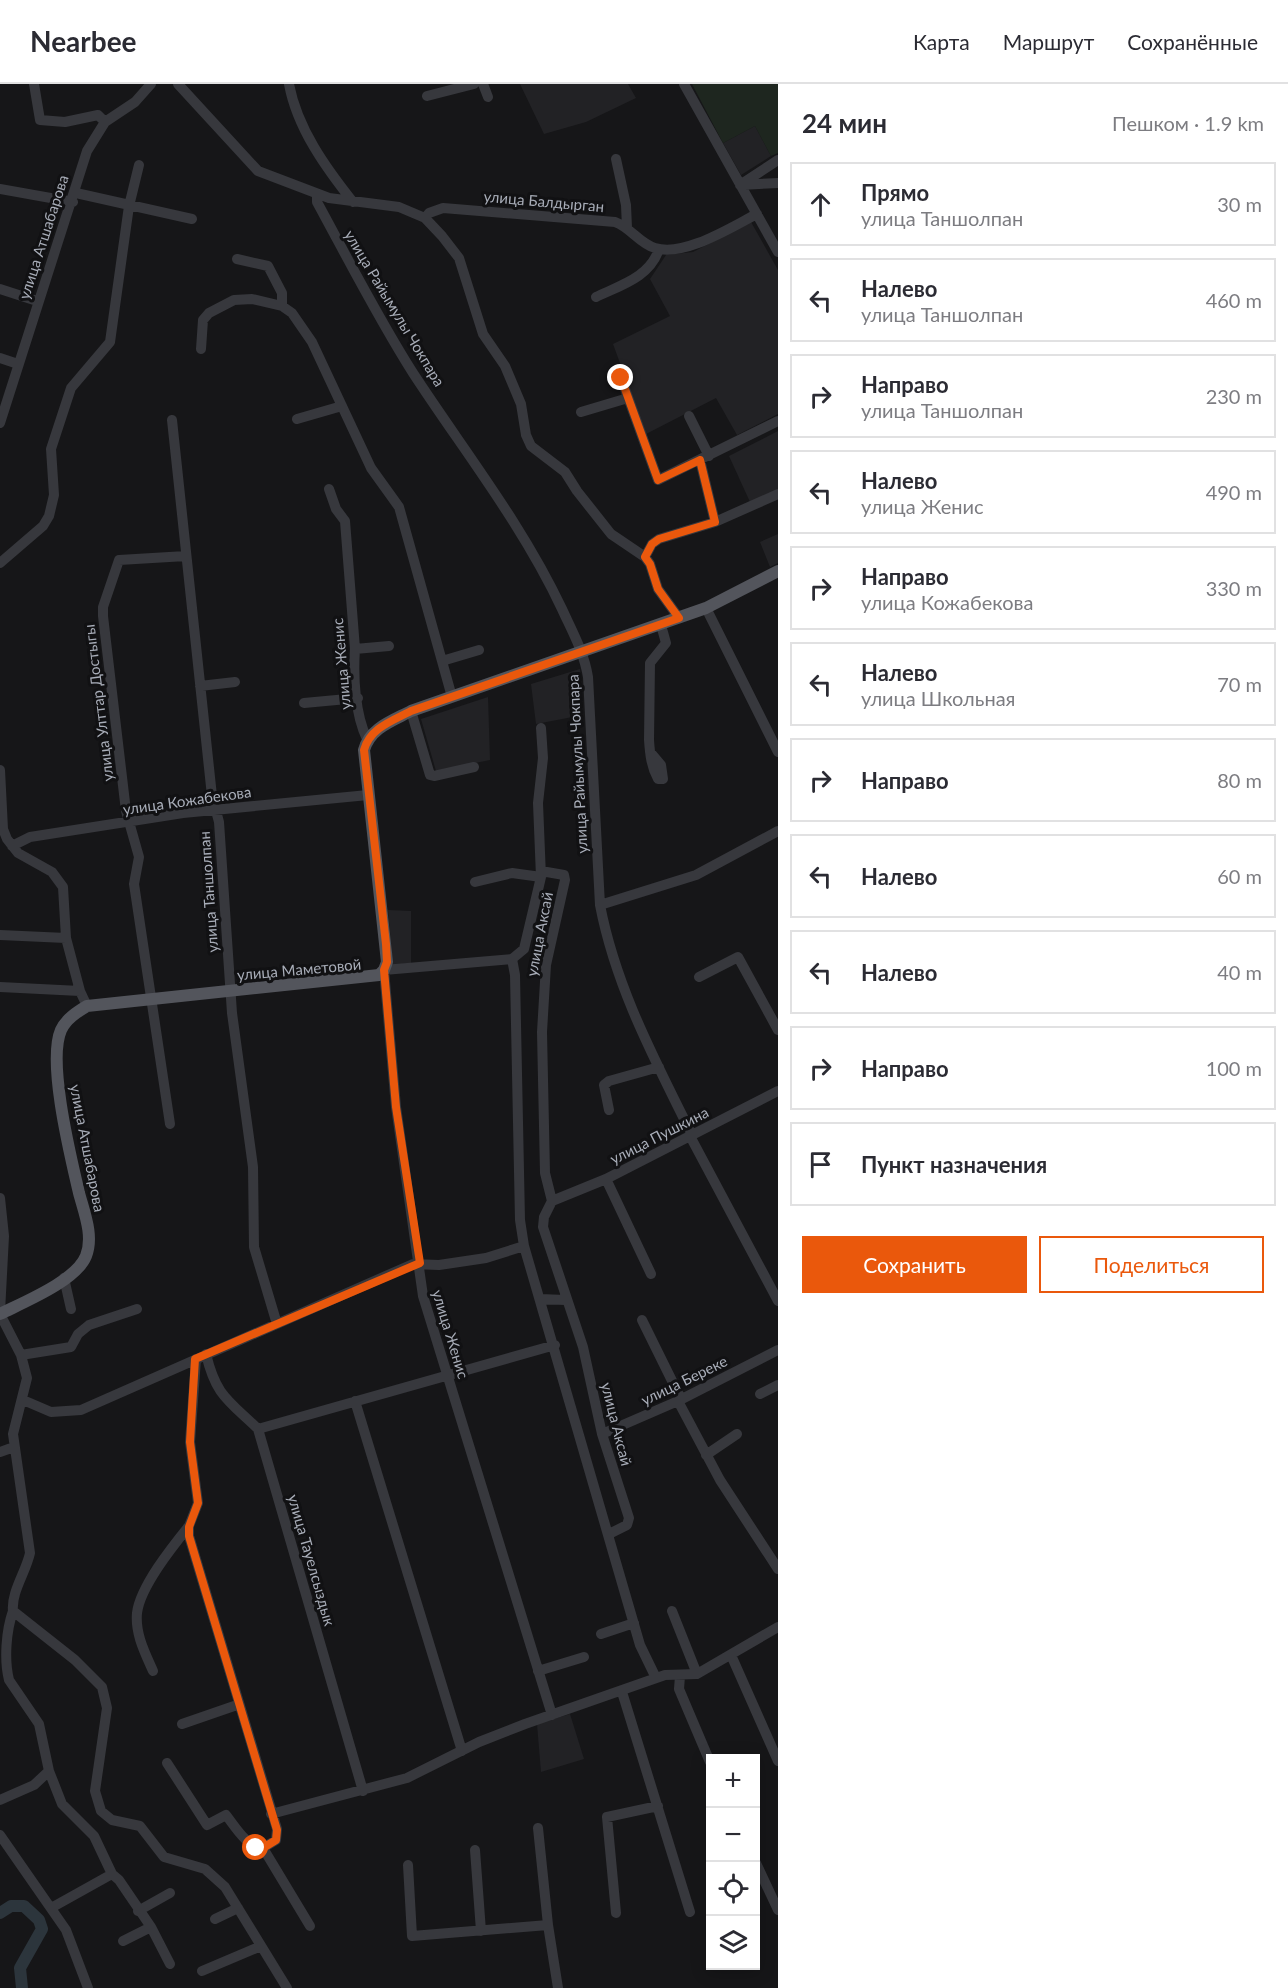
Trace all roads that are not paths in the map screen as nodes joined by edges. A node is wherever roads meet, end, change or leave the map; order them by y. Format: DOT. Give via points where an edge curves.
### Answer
graph roads {
  1 [pos="34,84"];
  2 [pos="178,84"];
  3 [pos="289,84"];
  4 [pos="474,84"];
  5 [pos="483,84"];
  6 [pos="684,84"];
  7 [pos="146,86"];
  8 [pos="427,96"];
  9 [pos="488,97"];
  10 [pos="105,122"];
  11 [pos="616,159"];
  12 [pos="778,160"];
  13 [pos="139,165"];
  14 [pos="778,183"];
  15 [pos="740,185"];
  16 [pos="0,189"];
  17 [pos="317,194"];
  18 [pos="74,197"];
  19 [pos="353,202"];
  20 [pos="129,206"];
  21 [pos="757,214"];
  22 [pos="425,218"];
  23 [pos="192,219"];
  24 [pos="627,228"];
  25 [pos="659,249"];
  26 [pos="778,252"];
  27 [pos="237,259"];
  28 [pos="0,289"];
  29 [pos="596,297"];
  30 [pos="37,302"];
  31 [pos="282,306"];
  32 [pos="201,349"];
  33 [pos="0,358"];
  34 [pos="18,364"];
  35 [pos="621,378"];
  36 [pos="628,398"];
  37 [pos="342,406"];
  38 [pos="581,412"];
  39 [pos="689,416"];
  40 [pos="297,419"];
  41 [pos="172,420"];
  42 [pos="778,421"];
  43 [pos="0,423"];
  44 [pos="704,458"];
  45 [pos="329,489"];
  46 [pos="778,494"];
  47 [pos="715,522"];
  48 [pos="186,556"];
  49 [pos="645,557"];
  50 [pos="0,563"];
  51 [pos="778,571"];
  52 [pos="706,608"];
  53 [pos="679,618"];
  54 [pos="661,625"];
  55 [pos="389,646"];
  56 [pos="354,649"];
  57 [pos="478,650"];
  58 [pos="583,653"];
  59 [pos="442,661"];
  60 [pos="235,682"];
  61 [pos="200,686"];
  62 [pos="452,697"];
  63 [pos="358,698"];
  64 [pos="304,703"];
  65 [pos="411,711"];
  66 [pos="541,728"];
  67 [pos="367,739"];
  68 [pos="650,752"];
  69 [pos="778,752"];
  70 [pos="474,767"];
  71 [pos="0,770"];
  72 [pos="369,795"];
  73 [pos="216,810"];
  74 [pos="130,823"];
  75 [pos="778,831"];
  76 [pos="12,846"];
  77 [pos="541,874"];
  78 [pos="475,882"];
  79 [pos="600,905"];
  80 [pos="0,935"];
  81 [pos="66,938"];
  82 [pos="512,959"];
  83 [pos="384,970"];
  84 [pos="699,977"];
  85 [pos="0,987"];
  86 [pos="230,990"];
  87 [pos="80,991"];
  88 [pos="150,999"];
  89 [pos="87,1006"];
  90 [pos="778,1030"];
  91 [pos="659,1067"];
  92 [pos="778,1091"];
  93 [pos="609,1110"];
  94 [pos="170,1124"];
  95 [pos="691,1135"];
  96 [pos="606,1179"];
  97 [pos="0,1198"];
  98 [pos="552,1201"];
  99 [pos="524,1246"];
  100 [pos="420,1263"];
  101 [pos="651,1274"];
  102 [pos="64,1278"];
  103 [pos="540,1299"];
  104 [pos="565,1299"];
  105 [pos="778,1301"];
  106 [pos="71,1309"];
  107 [pos="137,1309"];
  108 [pos="0,1314"];
  109 [pos="642,1320"];
  110 [pos="277,1324"];
  111 [pos="555,1345"];
  112 [pos="778,1350"];
  113 [pos="206,1354"];
  114 [pos="21,1355"];
  115 [pos="195,1359"];
  116 [pos="448,1375"];
  117 [pos="778,1385"];
  118 [pos="760,1394"];
  119 [pos="23,1400"];
  120 [pos="680,1400"];
  121 [pos="355,1401"];
  122 [pos="258,1429"];
  123 [pos="602,1434"];
  124 [pos="737,1434"];
  125 [pos="14,1447"];
  126 [pos="0,1452"];
  127 [pos="706,1455"];
  128 [pos="189,1527"];
  129 [pos="609,1534"];
  130 [pos="778,1569"];
  131 [pos="13,1611"];
  132 [pos="672,1611"];
  133 [pos="634,1623"];
  134 [pos="778,1627"];
  135 [pos="601,1634"];
  136 [pos="731,1655"];
  137 [pos="584,1657"];
  138 [pos="153,1671"];
  139 [pos="538,1671"];
  140 [pos="698,1674"];
  141 [pos="680,1676"];
  142 [pos="656,1678"];
  143 [pos="622,1692"];
  144 [pos="237,1705"];
  145 [pos="552,1715"];
  146 [pos="182,1724"];
  147 [pos="462,1751"];
  148 [pos="707,1754"];
  149 [pos="778,1761"];
  150 [pos="167,1763"];
  151 [pos="49,1771"];
  152 [pos="363,1791"];
  153 [pos="0,1800"];
  154 [pos="658,1806"];
  155 [pos="271,1814"];
  156 [pos="538,1828"];
  157 [pos="0,1835"];
  158 [pos="263,1848"];
  159 [pos="475,1850"];
  160 [pos="408,1865"];
  161 [pos="760,1872"];
  162 [pos="112,1874"];
  163 [pos="170,1893"];
  164 [pos="51,1908"];
  165 [pos="238,1908"];
  166 [pos="778,1910"];
  167 [pos="138,1911"];
  168 [pos="690,1912"];
  169 [pos="616,1913"];
  170 [pos="215,1919"];
  171 [pos="548,1925"];
  172 [pos="151,1926"];
  173 [pos="310,1926"];
  174 [pos="481,1931"];
  175 [pos="123,1941"];
  176 [pos="261,1946"];
  177 [pos="170,1964"];
  178 [pos="202,1971"];
  179 [pos="88,1988"];
  180 [pos="287,1988"];
  181 [pos="558,1988"];
  1 -- 10 [label="street" via="40,120 65,122 98,115"];
  2 -- 17 [label="street" via="251,166"];
  3 -- 19 [label="street" via="294,104 325,167"];
  4 -- 8 [label="street"];
  5 -- 9 [label="street"];
  6 -- 15 [label="street"];
  7 -- 10 [label="street, улица Атшабарова"];
  10 -- 18 [label="street, улица Атшабарова" via="82,164"];
  11 -- 24 [label="street"];
  12 -- 15 [label="street"];
  13 -- 20 [label="street"];
  14 -- 15 [label="street"];
  15 -- 21 [label="street"];
  16 -- 18 [label="street"];
  17 -- 19 [label="street"];
  17 -- 58 [label="street, улица Райымулы Чокпара" via="317,202 377,312 514,522"];
  18 -- 20 [label="street"];
  18 -- 30 [label="street, улица Атшабарова"];
  19 -- 22 [label="street" via="399,207"];
  20 -- 23 [label="street"];
  20 -- 50 [label="street" via="110,342 71,388 51,448 54,495 49,516 43,526"];
  21 -- 25 [label="street" via="701,242"];
  21 -- 26 [label="street"];
  22 -- 24 [label="street, улица Балдырган" via="443,208 615,222"];
  22 -- 49 [label="street" via="459,258 483,334 505,366 521,404 531,446 566,472 611,534"];
  24 -- 25 [label="street, улица Балдырган" via="652,248"];
  25 -- 29 [label="street" via="651,267"];
  27 -- 31 [label="street" via="268,266 282,293"];
  28 -- 30 [label="street"];
  30 -- 34 [label="street, улица Атшабарова"];
  31 -- 32 [label="street" via="252,299 234,300 218,307 203,320"];
  31 -- 37 [label="street" via="292,313 312,342"];
  33 -- 34 [label="street"];
  34 -- 43 [label="street, улица Атшабарова"];
  35 -- 36 [label="street"];
  36 -- 38 [label="street"];
  36 -- 44 [label="street" via="658,480"];
  37 -- 40 [label="street"];
  37 -- 59 [label="street" via="371,468 399,507"];
  39 -- 44 [label="street"];
  41 -- 48 [label="street, улица Таншолпан"];
  42 -- 44 [label="street"];
  44 -- 47 [label="street"];
  45 -- 56 [label="street, улица Женис" via="345,521"];
  46 -- 47 [label="street"];
  47 -- 49 [label="street" via="659,539"];
  48 -- 61 [label="street, улица Таншолпан"];
  48 -- 74 [label="street, улица Улттар Достыгы" via="119,560 103,607"];
  49 -- 53 [label="street" via="658,589"];
  51 -- 52 [label="main road"];
  52 -- 53 [label="main road"];
  52 -- 69 [label="street"];
  53 -- 54 [label="main road"];
  54 -- 58 [label="main road"];
  54 -- 68 [label="street" via="666,643 650,663"];
  55 -- 56 [label="street"];
  56 -- 63 [label="street, улица Женис"];
  57 -- 59 [label="street"];
  58 -- 62 [label="main road"];
  58 -- 79 [label="street, улица Райымулы Чокпара" via="588,677"];
  59 -- 62 [label="street"];
  60 -- 61 [label="street"];
  61 -- 73 [label="street, улица Таншолпан"];
  62 -- 65 [label="main road"];
  63 -- 64 [label="street"];
  63 -- 67 [label="street, улица Женис"];
  65 -- 67 [label="main road"];
  65 -- 70 [label="street" via="430,775"];
  66 -- 77 [label="street"];
  67 -- 72 [label="main road, улица Женис" via="364,750"];
  71 -- 76 [label="street" via="3,829"];
  72 -- 73 [label="street, улица Кожабекова"];
  72 -- 83 [label="main road, улица Женис" via="386,944"];
  73 -- 74 [label="street, улица Кожабекова"];
  73 -- 86 [label="street, улица Таншолпан"];
  74 -- 76 [label="street, улица Кожабекова" via="30,837"];
  74 -- 88 [label="street, улица Улттар Достыгы" via="139,857 134,884"];
  75 -- 79 [label="street" via="696,875"];
  76 -- 81 [label="street" via="59,878"];
  77 -- 78 [label="street" via="512,873"];
  77 -- 82 [label="street, улица Аксай" via="524,949"];
  77 -- 98 [label="street, улица Аксай" via="564,875 565,880 546,965 542,1032 545,1173"];
  79 -- 91 [label="street, улица Райымулы Чокпара" via="627,1000"];
  80 -- 81 [label="street"];
  81 -- 87 [label="street"];
  82 -- 83 [label="street, улица Маметовой"];
  82 -- 99 [label="street, улица Аксай"];
  83 -- 86 [label="main road, улица Маметовой" via="370,978"];
  83 -- 100 [label="street, улица Женис" via="396,1107"];
  84 -- 90 [label="street" via="738,957"];
  85 -- 87 [label="street"];
  86 -- 88 [label="main road, улица Маметовой"];
  86 -- 110 [label="street, улица Таншолпан" via="253,1167 254,1247"];
  87 -- 89 [label="street"];
  88 -- 89 [label="main road, улица Маметовой"];
  88 -- 94 [label="street, улица Улттар Достыгы"];
  89 -- 102 [label="main road, улица Атшабарова" via="69,1019 57,1041 67,1138 89,1232 87,1255"];
  91 -- 93 [label="street" via="604,1085"];
  91 -- 95 [label="street, улица Райымулы Чокпара"];
  92 -- 95 [label="street, улица Пушкина"];
  95 -- 96 [label="street, улица Пушкина"];
  95 -- 105 [label="street, улица Райымулы Чокпара"];
  96 -- 98 [label="street, улица Пушкина"];
  96 -- 101 [label="street"];
  97 -- 108 [label="street" via="4,1236"];
  98 -- 104 [label="street, улица Аксай" via="543,1227"];
  99 -- 100 [label="street" via="486,1258 439,1265"];
  99 -- 103 [label="street, улица Аксай"];
  100 -- 110 [label="street"];
  100 -- 116 [label="street, улица Женис" via="423,1296"];
  102 -- 106 [label="street"];
  102 -- 108 [label="main road, улица Атшабарова"];
  103 -- 104 [label="street"];
  103 -- 111 [label="street, улица Аксай"];
  104 -- 123 [label="street, улица Аксай" via="588,1366"];
  107 -- 114 [label="street" via="89,1325 71,1347"];
  108 -- 114 [label="street"];
  109 -- 120 [label="street"];
  110 -- 113 [label="street"];
  111 -- 116 [label="street"];
  111 -- 129 [label="street, улица Аксай"];
  112 -- 120 [label="street, улица Береке"];
  113 -- 115 [label="street"];
  113 -- 122 [label="street" via="218,1391"];
  114 -- 119 [label="street" via="27,1378"];
  115 -- 119 [label="street" via="81,1410 51,1412"];
  115 -- 128 [label="street" via="190,1442 198,1503"];
  116 -- 121 [label="street"];
  116 -- 139 [label="street, улица Женис"];
  117 -- 118 [label="street"];
  119 -- 125 [label="street" via="15,1423"];
  120 -- 123 [label="street, улица Береке"];
  120 -- 127 [label="street"];
  121 -- 122 [label="street"];
  121 -- 147 [label="street"];
  122 -- 152 [label="street, улица Тауелсыздык"];
  123 -- 129 [label="street, улица Аксай" via="629,1518 627,1525"];
  124 -- 127 [label="street"];
  125 -- 126 [label="street"];
  125 -- 131 [label="street" via="30,1553 14,1595"];
  127 -- 130 [label="street"];
  128 -- 138 [label="street" via="171,1549 138,1606 139,1638"];
  128 -- 144 [label="street"];
  129 -- 133 [label="street, улица Аксай"];
  131 -- 151 [label="street" via="8,1625 7,1672 39,1724"];
  131 -- 165 [label="street" via="102,1687 107,1708 95,1777 100,1811 112,1820 140,1826 169,1861 212,1873"];
  132 -- 140 [label="street"];
  133 -- 135 [label="street"];
  133 -- 142 [label="street, улица Аксай" via="646,1662"];
  134 -- 136 [label="street"];
  136 -- 140 [label="street"];
  136 -- 149 [label="street"];
  137 -- 139 [label="street"];
  139 -- 145 [label="street, улица Женис"];
  140 -- 141 [label="street"];
  141 -- 142 [label="street"];
  141 -- 148 [label="street" via="679,1689"];
  142 -- 143 [label="street"];
  143 -- 145 [label="street"];
  143 -- 154 [label="street"];
  144 -- 146 [label="street"];
  144 -- 155 [label="street"];
  145 -- 147 [label="street"];
  147 -- 152 [label="street" via="407,1778"];
  150 -- 158 [label="street" via="207,1825 226,1815 247,1842"];
  151 -- 153 [label="street" via="34,1785"];
  151 -- 162 [label="street" via="62,1804 94,1836"];
  152 -- 155 [label="street"];
  154 -- 168 [label="street"];
  154 -- 169 [label="street" via="607,1817"];
  155 -- 158 [label="street" via="278,1835"];
  156 -- 171 [label="street"];
  157 -- 164 [label="street"];
  158 -- 173 [label="street"];
  159 -- 174 [label="street"];
  160 -- 174 [label="street" via="412,1936"];
  161 -- 166 [label="street"];
  162 -- 164 [label="street"];
  162 -- 167 [label="street"];
  163 -- 167 [label="street"];
  164 -- 179 [label="street" via="66,1930"];
  165 -- 170 [label="street"];
  165 -- 176 [label="street"];
  167 -- 172 [label="street"];
  171 -- 174 [label="street"];
  171 -- 181 [label="street"];
  172 -- 175 [label="street"];
  172 -- 177 [label="street"];
  176 -- 178 [label="street"];
  176 -- 180 [label="street"];
}
